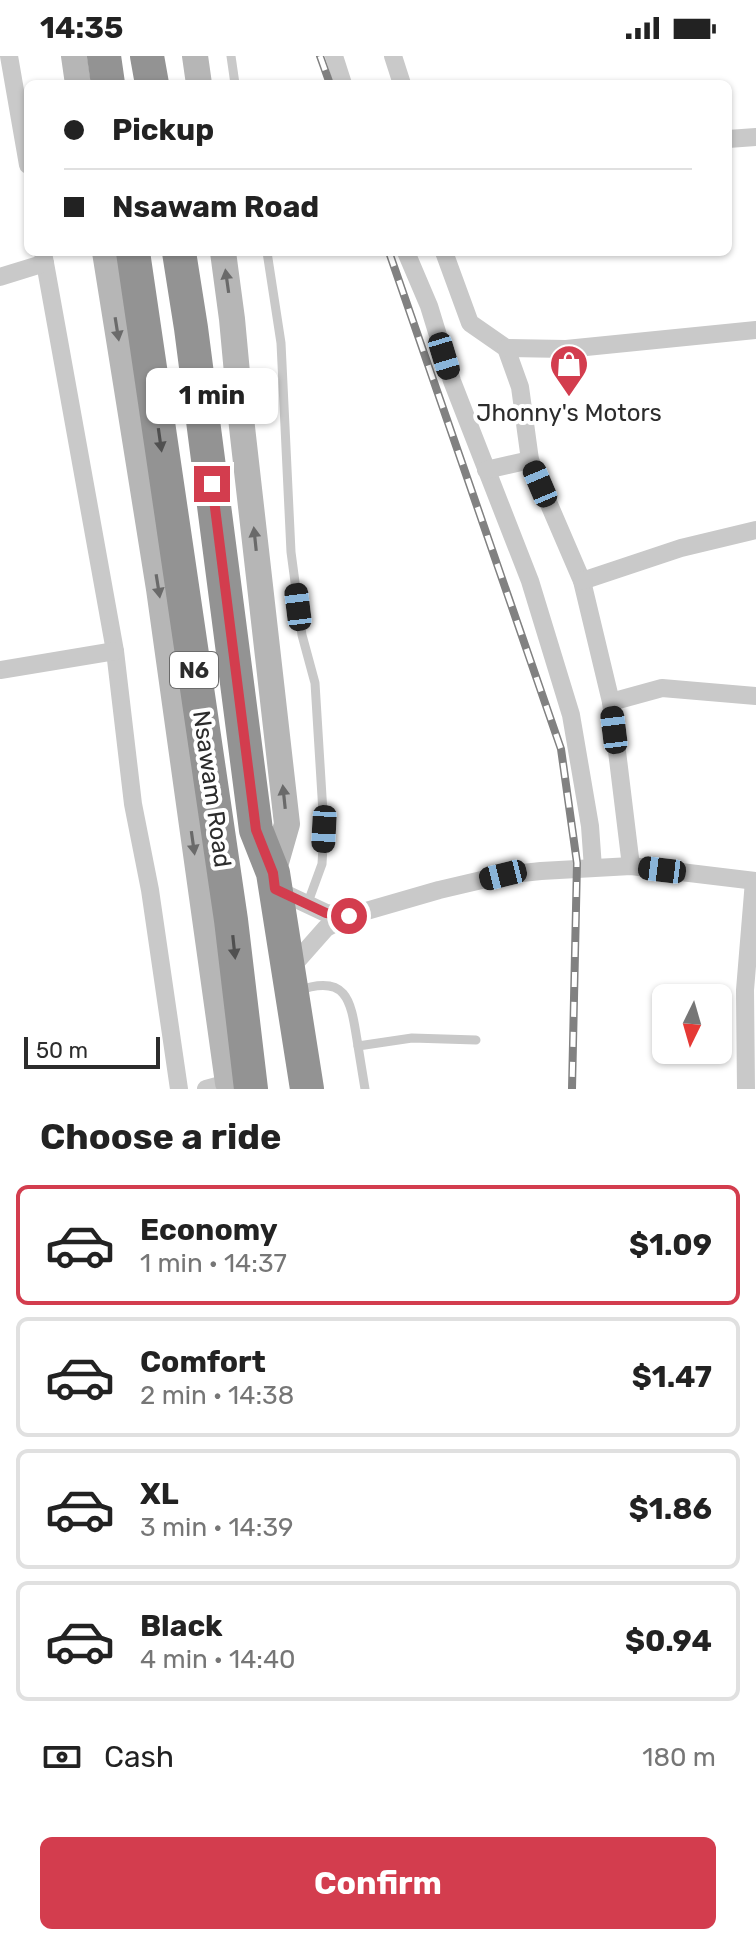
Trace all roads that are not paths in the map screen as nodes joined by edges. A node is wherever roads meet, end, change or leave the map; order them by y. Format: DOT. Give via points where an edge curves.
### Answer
graph roads {
  1 [pos="9,56"];
  2 [pos="74,56"];
  3 [pos="104,56"];
  4 [pos="147,56"];
  5 [pos="195,56"];
  6 [pos="231,56"];
  7 [pos="334,56"];
  8 [pos="393,56"];
  9 [pos="77,80"];
  10 [pos="107,80"];
  11 [pos="151,80"];
  12 [pos="198,80"];
  13 [pos="234,80"];
  14 [pos="342,80"];
  15 [pos="401,80"];
  16 [pos="756,137"];
  17 [pos="732,139"];
  18 [pos="24,142"];
  19 [pos="106,256"];
  20 [pos="134,256"];
  21 [pos="180,256"];
  22 [pos="223,256"];
  23 [pos="268,256"];
  24 [pos="408,256"];
  25 [pos="445,256"];
  26 [pos="44,258"];
  27 [pos="0,277"];
  28 [pos="459,295"];
  29 [pos="429,306"];
  30 [pos="756,330"];
  31 [pos="506,348"];
  32 [pos="530,460"];
  33 [pos="486,470"];
  34 [pos="756,530"];
  35 [pos="582,581"];
  36 [pos="115,651"];
  37 [pos="0,670"];
  38 [pos="756,696"];
  39 [pos="611,702"];
  40 [pos="631,866"];
  41 [pos="593,868"];
  42 [pos="274,881"];
  43 [pos="755,881"];
  44 [pos="307,905"];
  45 [pos="349,916"];
  46 [pos="289,982"];
  47 [pos="476,1040"];
  48 [pos="358,1046"];
  49 [pos="229,1088"];
  50 [pos="179,1089"];
  51 [pos="307,1089"];
  52 [pos="365,1089"];
  53 [pos="746,1089"];
  1 -- 18 [label="street"];
  2 -- 9 [label="main road"];
  3 -- 10 [label="highway"];
  4 -- 11 [label="highway"];
  5 -- 12 [label="main road"];
  6 -- 13 [label="lane"];
  7 -- 14 [label="street"];
  8 -- 15 [label="street"];
  16 -- 17 [label="street"];
  19 -- 49 [label="main road, one-way"];
  20 -- 49 [label="highway, Nsawam Road / N6, one-way" via="229,905"];
  21 -- 42 [label="highway, Nsawam Road / N6" via="256,830"];
  42 -- 22 [label="main road, one-way" via="287,824"];
  23 -- 44 [label="lane" via="281,343 291,552 302,635 315,683 324,829 322,864"];
  24 -- 29 [label="street"];
  25 -- 28 [label="street"];
  26 -- 27 [label="street"];
  26 -- 36 [label="street"];
  28 -- 29 [label="street"];
  28 -- 31 [label="street" via="470,323"];
  29 -- 33 [label="street"];
  30 -- 31 [label="street" via="566,349"];
  31 -- 32 [label="street" via="520,387"];
  32 -- 33 [label="street"];
  32 -- 35 [label="street"];
  33 -- 41 [label="street" via="530,581 571,715"];
  34 -- 35 [label="street"];
  35 -- 39 [label="street"];
  36 -- 37 [label="street"];
  36 -- 50 [label="street" via="133,804"];
  38 -- 39 [label="street" via="662,688"];
  39 -- 40 [label="street"];
  40 -- 41 [label="street"];
  40 -- 43 [label="street"];
  41 -- 45 [label="street" via="503,875"];
  42 -- 44 [label="street"];
  42 -- 46 [label="highway, Nsawam Road / N6"];
  43 -- 53 [label="street" via="745,990"];
  44 -- 45 [label="street"];
  45 -- 46 [label="street" via="326,928"];
  46 -- 48 [label="lane" via="332,985 343,992 352,1008"];
  46 -- 51 [label="highway, Nsawam Road / N6"];
  47 -- 48 [label="lane" via="412,1038"];
  48 -- 52 [label="lane"];
}
